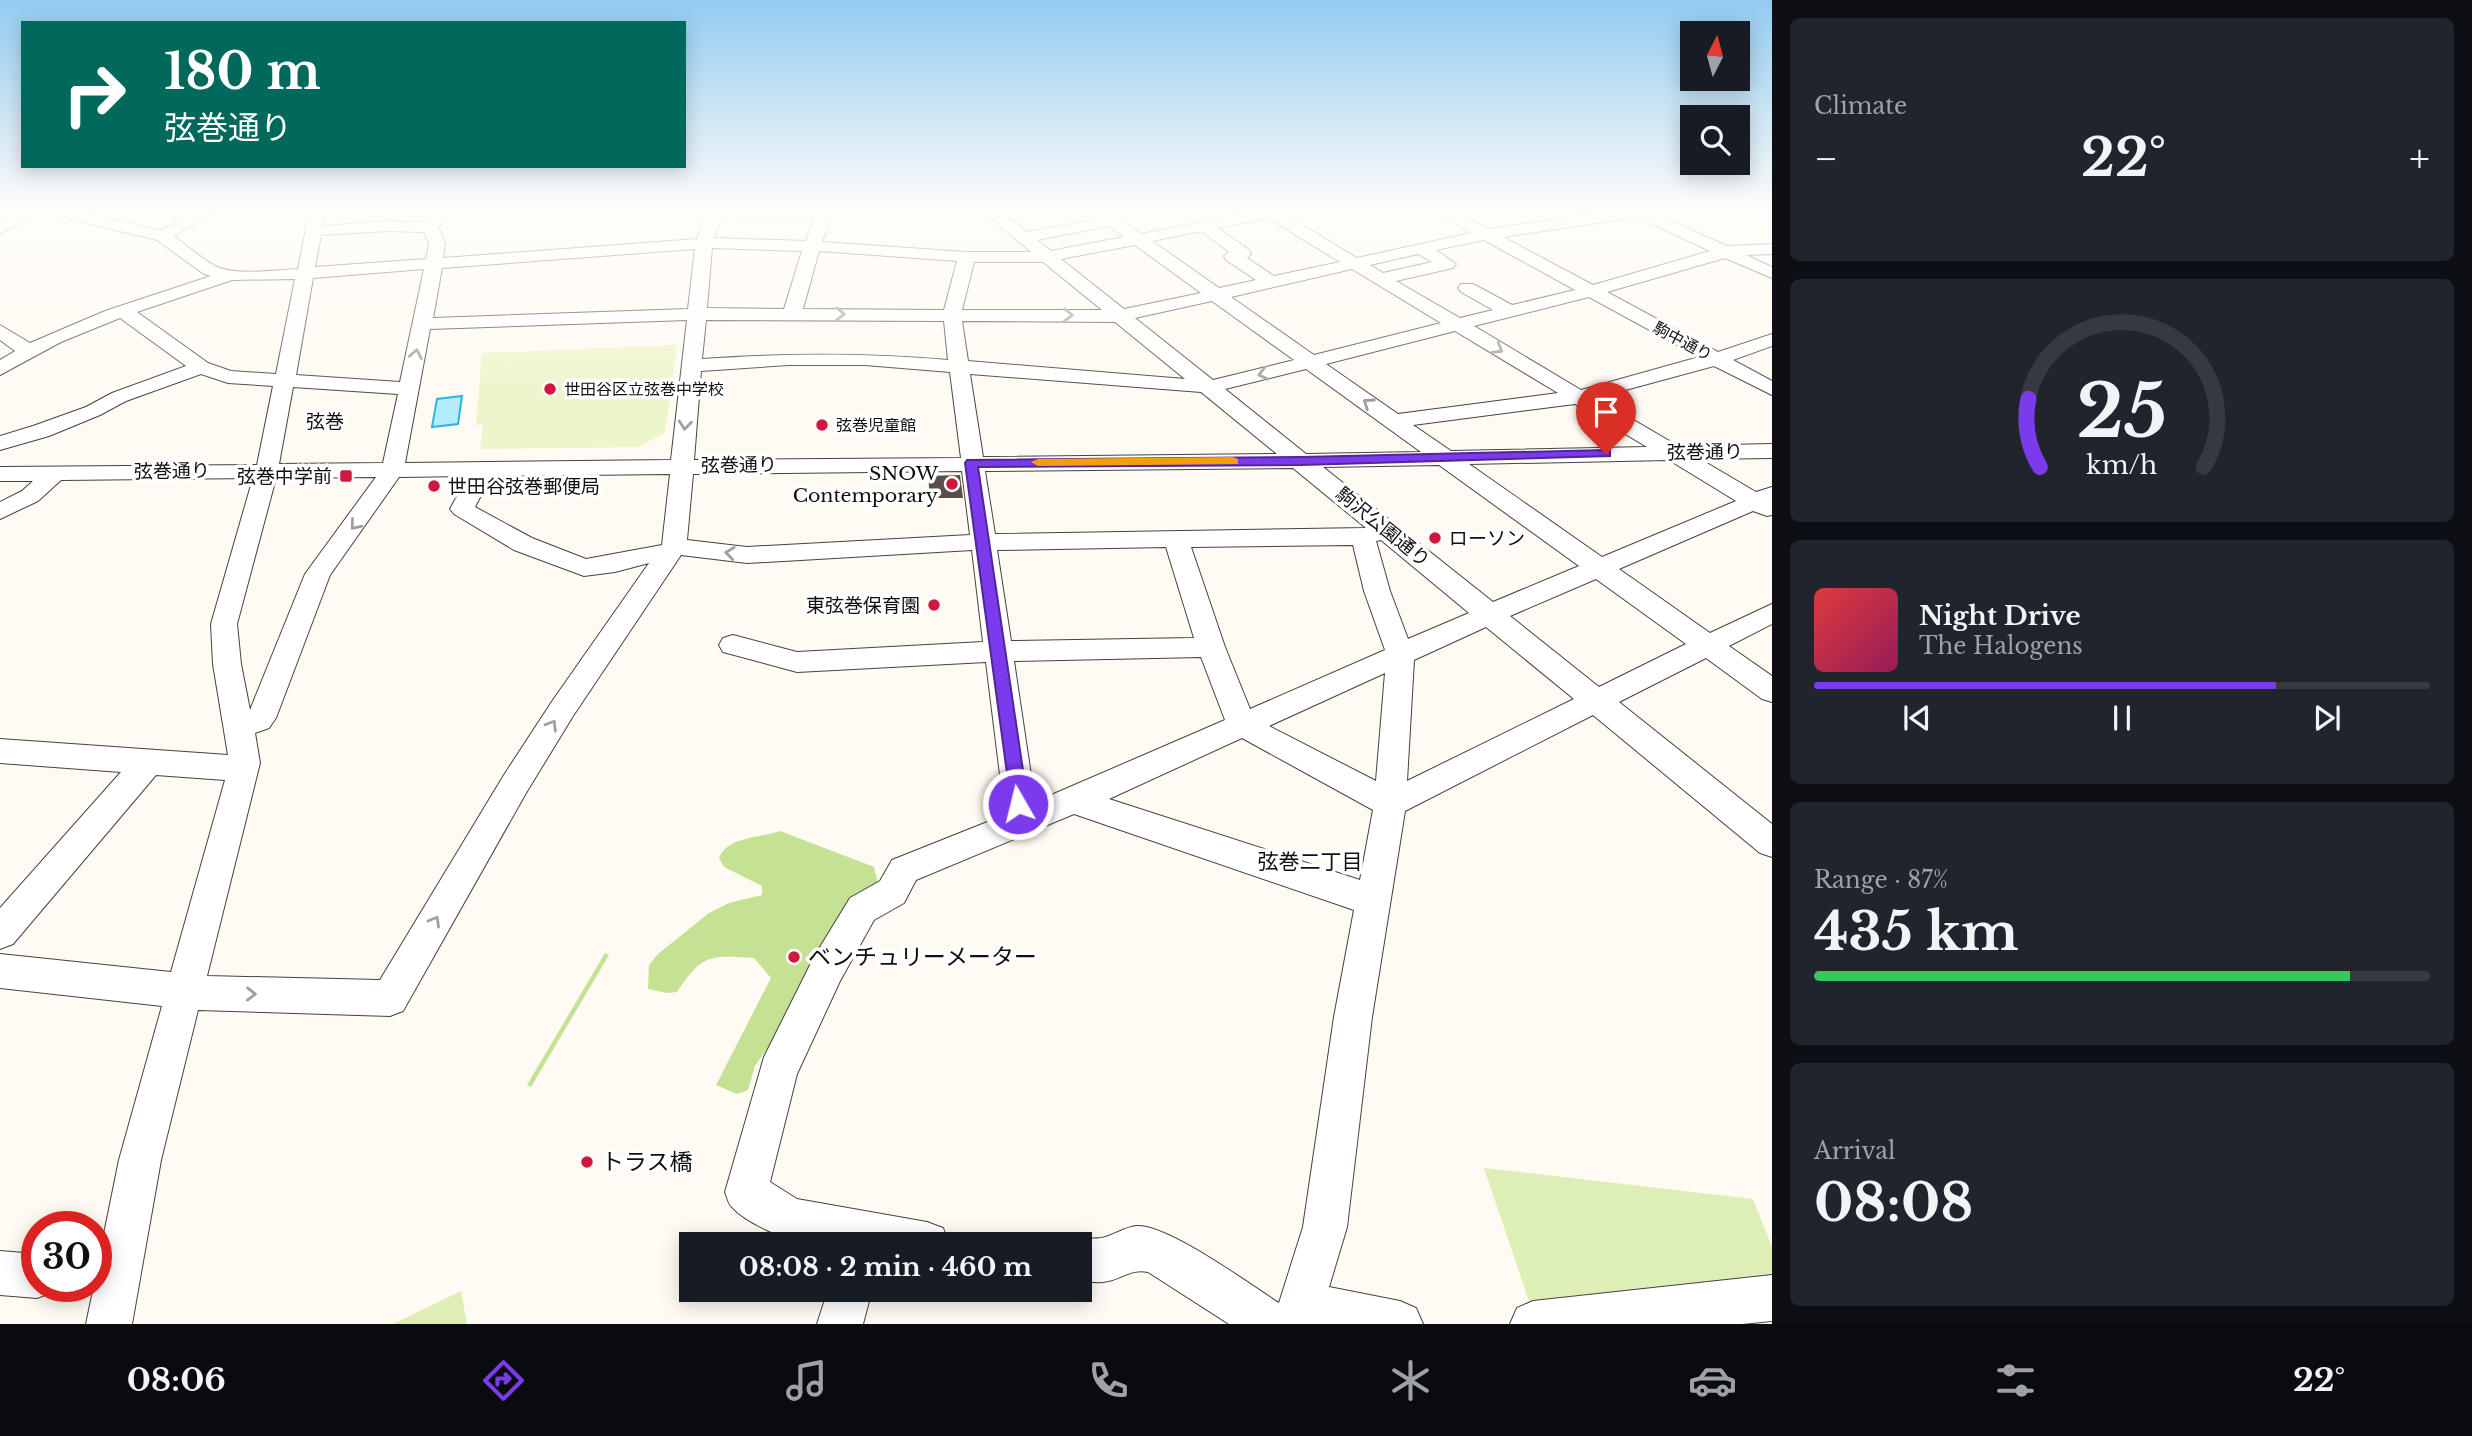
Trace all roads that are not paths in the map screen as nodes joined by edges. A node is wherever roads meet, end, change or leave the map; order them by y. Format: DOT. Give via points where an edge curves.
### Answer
graph roads {
  1 [pos="230,275"];
  2 [pos="284,275"];
  3 [pos="306,275"];
  4 [pos="433,275"];
  5 [pos="701,275"];
  6 [pos="804,275"];
  7 [pos="962,275"];
  8 [pos="1069,275"];
  9 [pos="1188,275"];
  10 [pos="1259,275"];
  11 [pos="1304,275"];
  12 [pos="1373,275"];
  13 [pos="1399,275"];
  14 [pos="1561,275"];
  15 [pos="1649,275"];
  16 [pos="1380,279"];
  17 [pos="1270,282"];
  18 [pos="1467,288"];
  19 [pos="1591,291"];
  20 [pos="1216,295"];
  21 [pos="124,312"];
  22 [pos="1510,312"];
  23 [pos="698,314"];
  24 [pos="792,314"];
  25 [pos="952,314"];
  26 [pos="1121,316"];
  27 [pos="422,324"];
  28 [pos="1458,325"];
  29 [pos="0,331"];
  30 [pos="1772,340"];
  31 [pos="27,350"];
  32 [pos="1716,359"];
  33 [pos="1309,362"];
  34 [pos="693,366"];
  35 [pos="959,366"];
  36 [pos="201,368"];
  37 [pos="0,369"];
  38 [pos="283,381"];
  39 [pos="1210,387"];
  40 [pos="410,389"];
  41 [pos="1772,390"];
  42 [pos="1578,397"];
  43 [pos="1393,421"];
  44 [pos="0,443"];
  45 [pos="1772,451"];
  46 [pos="1672,453"];
  47 [pos="1443,457"];
  48 [pos="1301,461"];
  49 [pos="971,463"];
  50 [pos="682,467"];
  51 [pos="393,469"];
  52 [pos="483,469"];
  53 [pos="267,470"];
  54 [pos="0,474"];
  55 [pos="54,474"];
  56 [pos="1766,503"];
  57 [pos="0,512"];
  58 [pos="1376,534"];
  59 [pos="1176,539"];
  60 [pos="982,542"];
  61 [pos="672,550"];
  62 [pos="1599,569"];
  63 [pos="1772,613"];
  64 [pos="1490,614"];
  65 [pos="733,645"];
  66 [pos="1707,645"];
  67 [pos="1211,647"];
  68 [pos="998,651"];
  69 [pos="1399,654"];
  70 [pos="1772,691"];
  71 [pos="1599,702"];
  72 [pos="1243,723"];
  73 [pos="238,727"];
  74 [pos="1,752"];
  75 [pos="149,762"];
  76 [pos="245,763"];
  77 [pos="1073,801"];
  78 [pos="1390,804"];
  79 [pos="1022,822"];
  80 [pos="1772,843"];
  81 [pos="1374,903"];
  82 [pos="0,933"];
  83 [pos="0,971"];
  84 [pos="184,989"];
  85 [pos="848,1232"];
  86 [pos="1092,1259"];
  87 [pos="0,1273"];
  88 [pos="21,1275"];
  89 [pos="112,1275"];
  90 [pos="1772,1298"];
  91 [pos="846,1302"];
  92 [pos="1290,1317"];
  93 [pos="840,1324"];
  94 [pos="1400,1324"];
  95 [pos="1533,1324"];
  1 -- 2 [label="street"];
  1 -- 21 [label="street"];
  3 -- 38 [label="street"];
  4 -- 27 [label="street"];
  5 -- 23 [label="street"];
  6 -- 24 [label="street"];
  7 -- 25 [label="street"];
  8 -- 26 [label="street, 駒沢公園通り"];
  9 -- 20 [label="street"];
  10 -- 17 [label="street"];
  11 -- 17 [label="street"];
  12 -- 16 [label="street"];
  13 -- 16 [label="street"];
  14 -- 19 [label="street, 駒中通り"];
  15 -- 19 [label="street"];
  16 -- 28 [label="street"];
  17 -- 20 [label="street"];
  18 -- 22 [label="street"];
  19 -- 22 [label="street"];
  19 -- 32 [label="street, 駒中通り"];
  20 -- 26 [label="street"];
  20 -- 33 [label="street"];
  21 -- 31 [label="street"];
  21 -- 36 [label="street"];
  22 -- 28 [label="street"];
  23 -- 24 [label="street"];
  23 -- 27 [label="street"];
  23 -- 34 [label="street"];
  24 -- 25 [label="street, one-way"];
  25 -- 26 [label="street, one-way"];
  25 -- 35 [label="street"];
  26 -- 39 [label="street, 駒沢公園通り"];
  40 -- 27 [label="street, one-way"];
  28 -- 33 [label="street"];
  28 -- 42 [label="street, one-way"];
  29 -- 31 [label="street"];
  30 -- 32 [label="street"];
  31 -- 37 [label="street"];
  32 -- 41 [label="street, 駒中通り"];
  32 -- 42 [label="street"];
  33 -- 39 [label="street, one-way"];
  43 -- 33 [label="street, one-way"];
  34 -- 35 [label="street" via="788,359"];
  34 -- 50 [label="street, one-way"];
  35 -- 39 [label="street"];
  35 -- 49 [label="street"];
  36 -- 38 [label="street" via="228,377"];
  36 -- 44 [label="street"];
  38 -- 40 [label="street"];
  38 -- 53 [label="street"];
  39 -- 48 [label="street, 駒沢公園通り"];
  40 -- 51 [label="street"];
  42 -- 43 [label="street"];
  42 -- 46 [label="street"];
  43 -- 47 [label="street"];
  45 -- 46 [label="street, 弦巻通り"];
  46 -- 47 [label="street, 弦巻通り"];
  46 -- 56 [label="street"];
  47 -- 48 [label="street, 弦巻通り"];
  47 -- 62 [label="street"];
  48 -- 49 [label="street, 弦巻通り"];
  48 -- 58 [label="street, 駒沢公園通り"];
  49 -- 50 [label="street, 弦巻通り"];
  49 -- 60 [label="street"];
  50 -- 52 [label="street, 弦巻通り"];
  50 -- 61 [label="street"];
  51 -- 52 [label="street, 弦巻通り"];
  51 -- 53 [label="street, 弦巻通り"];
  51 -- 73 [label="street, one-way" via="310,589 266,710 259,720"];
  52 -- 61 [label="street" via="463,509 523,544 584,568"];
  53 -- 55 [label="street, 弦巻通り"];
  53 -- 73 [label="street" via="224,624"];
  54 -- 55 [label="street, 弦巻通り"];
  55 -- 57 [label="street" via="30,496"];
  56 -- 62 [label="street"];
  58 -- 59 [label="street"];
  58 -- 64 [label="street, 駒沢公園通り"];
  58 -- 69 [label="street" via="1377,591"];
  59 -- 60 [label="street"];
  59 -- 67 [label="street"];
  60 -- 61 [label="street, one-way" via="747,555"];
  60 -- 68 [label="street"];
  84 -- 61 [label="street, one-way" via="390,998 522,773"];
  62 -- 64 [label="street"];
  62 -- 66 [label="street"];
  63 -- 66 [label="street"];
  64 -- 69 [label="street"];
  64 -- 71 [label="street, 駒沢公園通り"];
  65 -- 68 [label="street" via="790,662"];
  66 -- 70 [label="street"];
  66 -- 71 [label="street"];
  67 -- 68 [label="street"];
  67 -- 72 [label="street"];
  68 -- 79 [label="street"];
  69 -- 72 [label="street"];
  69 -- 78 [label="street"];
  71 -- 78 [label="street"];
  71 -- 80 [label="street, 駒沢公園通り"];
  72 -- 77 [label="street"];
  72 -- 78 [label="street"];
  73 -- 76 [label="street"];
  74 -- 75 [label="street"];
  75 -- 76 [label="street" via="225,768"];
  75 -- 82 [label="street"];
  76 -- 84 [label="street"];
  77 -- 79 [label="street"];
  77 -- 81 [label="street"];
  78 -- 81 [label="street"];
  79 -- 85 [label="street" via="904,870 892,892 862,909 778,1071 746,1192 789,1219"];
  81 -- 92 [label="street" via="1353,1017 1325,1227"];
  83 -- 84 [label="street"];
  84 -- 89 [label="street"];
  86 -- 92 [label="street" via="1105,1260 1139,1248 1157,1252"];
  87 -- 88 [label="street"];
  90 -- 95 [label="street"];
  91 -- 93 [label="street"];
  92 -- 94 [label="street"];
}
